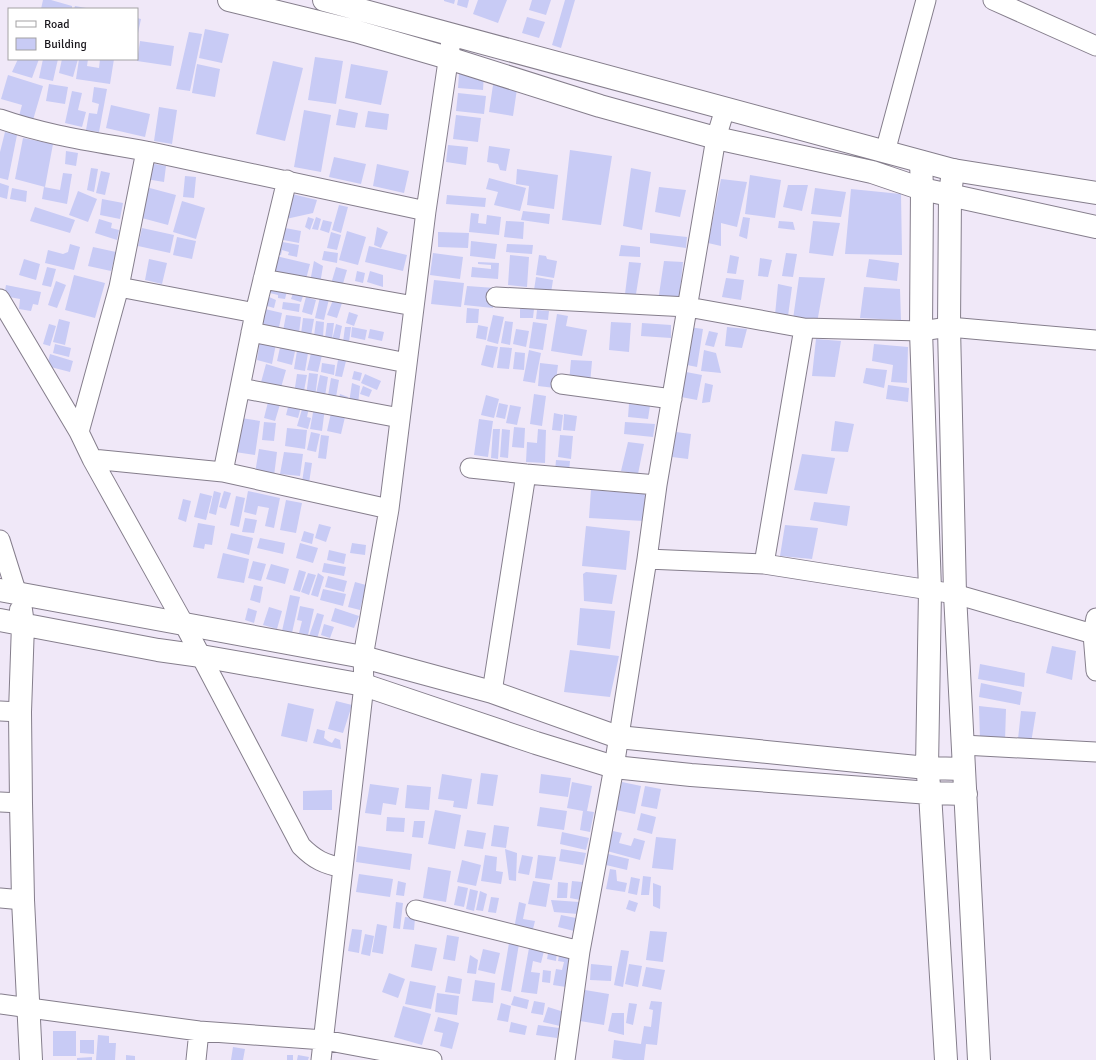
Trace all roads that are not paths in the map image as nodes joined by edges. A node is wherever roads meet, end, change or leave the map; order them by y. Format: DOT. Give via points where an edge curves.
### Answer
graph roads {
  1 [pos="229,0"];
  2 [pos="324,0"];
  3 [pos="926,0"];
  4 [pos="993,0"];
  5 [pos="354,3"];
  6 [pos="452,34"];
  7 [pos="1096,46"];
  8 [pos="448,58"];
  9 [pos="725,109"];
  10 [pos="0,119"];
  11 [pos="716,138"];
  12 [pos="146,151"];
  13 [pos="885,152"];
  14 [pos="921,162"];
  15 [pos="953,170"];
  16 [pos="287,180"];
  17 [pos="922,189"];
  18 [pos="1096,193"];
  19 [pos="950,195"];
  20 [pos="426,211"];
  21 [pos="1096,228"];
  22 [pos="264,279"];
  23 [pos="119,287"];
  24 [pos="496,297"];
  25 [pos="0,299"];
  26 [pos="414,306"];
  27 [pos="688,307"];
  28 [pos="255,313"];
  29 [pos="948,327"];
  30 [pos="804,328"];
  31 [pos="921,331"];
  32 [pos="252,332"];
  33 [pos="1096,340"];
  34 [pos="407,364"];
  35 [pos="562,384"];
  36 [pos="240,388"];
  37 [pos="672,399"];
  38 [pos="400,418"];
  39 [pos="79,432"];
  40 [pos="92,459"];
  41 [pos="470,468"];
  42 [pos="223,472"];
  43 [pos="526,474"];
  44 [pos="657,485"];
  45 [pos="389,509"];
  46 [pos="0,540"];
  47 [pos="647,560"];
  48 [pos="764,564"];
  49 [pos="930,590"];
  50 [pos="9,592"];
  51 [pos="955,594"];
  52 [pos="0,620"];
  53 [pos="23,624"];
  54 [pos="184,624"];
  55 [pos="1095,626"];
  56 [pos="201,656"];
  57 [pos="363,657"];
  58 [pos="1096,670"];
  59 [pos="364,685"];
  60 [pos="492,692"];
  61 [pos="10,712"];
  62 [pos="618,737"];
  63 [pos="963,745"];
  64 [pos="1096,752"];
  65 [pos="614,766"];
  66 [pos="927,768"];
  67 [pos="964,769"];
  68 [pos="930,793"];
  69 [pos="966,794"];
  70 [pos="10,802"];
  71 [pos="343,868"];
  72 [pos="0,898"];
  73 [pos="23,900"];
  74 [pos="416,910"];
  75 [pos="580,950"];
  76 [pos="0,1004"];
  77 [pos="29,1008"];
  78 [pos="199,1031"];
  79 [pos="324,1040"];
  80 [pos="31,1060"];
  81 [pos="196,1060"];
  82 [pos="321,1060"];
  83 [pos="432,1060"];
  84 [pos="565,1060"];
  85 [pos="946,1060"];
  86 [pos="979,1060"];
  1 -- 8 [label="street" via="355,31"];
  2 -- 5 [label="street"];
  3 -- 13 [label="street"];
  4 -- 7 [label="street"];
  5 -- 6 [label="street"];
  6 -- 8 [label="street"];
  6 -- 9 [label="street"];
  8 -- 11 [label="street" via="600,106"];
  8 -- 20 [label="street"];
  9 -- 11 [label="street"];
  9 -- 13 [label="street"];
  10 -- 12 [label="street" via="45,133"];
  11 -- 17 [label="street" via="872,172"];
  11 -- 27 [label="street"];
  12 -- 16 [label="street"];
  12 -- 23 [label="street"];
  13 -- 14 [label="street"];
  14 -- 15 [label="street"];
  14 -- 17 [label="street"];
  15 -- 18 [label="street"];
  15 -- 19 [label="street"];
  16 -- 20 [label="street"];
  16 -- 22 [label="street"];
  17 -- 19 [label="street"];
  17 -- 31 [label="street"];
  19 -- 21 [label="street"];
  19 -- 29 [label="street"];
  20 -- 26 [label="street"];
  22 -- 26 [label="street"];
  22 -- 28 [label="street"];
  23 -- 28 [label="street"];
  23 -- 39 [label="street"];
  24 -- 27 [label="street"];
  25 -- 39 [label="street"];
  26 -- 34 [label="street"];
  27 -- 30 [label="street"];
  27 -- 37 [label="street"];
  28 -- 32 [label="street"];
  29 -- 31 [label="street"];
  29 -- 33 [label="street"];
  29 -- 51 [label="street"];
  30 -- 31 [label="street"];
  30 -- 48 [label="street"];
  31 -- 49 [label="street"];
  32 -- 34 [label="street"];
  32 -- 36 [label="street"];
  34 -- 38 [label="street"];
  35 -- 37 [label="street"];
  36 -- 38 [label="street"];
  36 -- 42 [label="street"];
  37 -- 44 [label="street"];
  38 -- 45 [label="street"];
  39 -- 40 [label="street"];
  40 -- 42 [label="street"];
  40 -- 54 [label="street"];
  41 -- 43 [label="street"];
  42 -- 45 [label="street"];
  43 -- 44 [label="street"];
  43 -- 60 [label="street"];
  44 -- 47 [label="street"];
  45 -- 57 [label="street"];
  46 -- 50 [label="street"];
  47 -- 48 [label="street"];
  47 -- 62 [label="street"];
  48 -- 49 [label="street"];
  49 -- 51 [label="street"];
  49 -- 66 [label="street"];
  50 -- 53 [label="street"];
  50 -- 54 [label="street"];
  51 -- 55 [label="street"];
  51 -- 63 [label="street"];
  52 -- 53 [label="street"];
  53 -- 56 [label="street"];
  53 -- 61 [label="street"];
  54 -- 56 [label="street"];
  54 -- 57 [label="street"];
  55 -- 58 [label="street"];
  56 -- 59 [label="street"];
  56 -- 71 [label="street" via="301,846 312,857 325,864"];
  57 -- 59 [label="street"];
  57 -- 60 [label="street"];
  59 -- 65 [label="street" via="536,743"];
  59 -- 71 [label="street"];
  60 -- 62 [label="street"];
  61 -- 70 [label="street"];
  62 -- 65 [label="street"];
  62 -- 66 [label="street"];
  63 -- 64 [label="street"];
  63 -- 67 [label="street"];
  65 -- 68 [label="street" via="691,775"];
  65 -- 75 [label="street"];
  66 -- 67 [label="street"];
  66 -- 68 [label="street"];
  67 -- 69 [label="street"];
  68 -- 69 [label="street"];
  68 -- 85 [label="street"];
  69 -- 86 [label="street"];
  70 -- 73 [label="street"];
  71 -- 79 [label="street"];
  72 -- 73 [label="street"];
  73 -- 77 [label="street"];
  74 -- 75 [label="street"];
  75 -- 84 [label="street"];
  76 -- 77 [label="street"];
  77 -- 78 [label="street"];
  77 -- 80 [label="street"];
  78 -- 79 [label="street"];
  78 -- 81 [label="street"];
  79 -- 82 [label="street"];
  79 -- 83 [label="street"];
}
